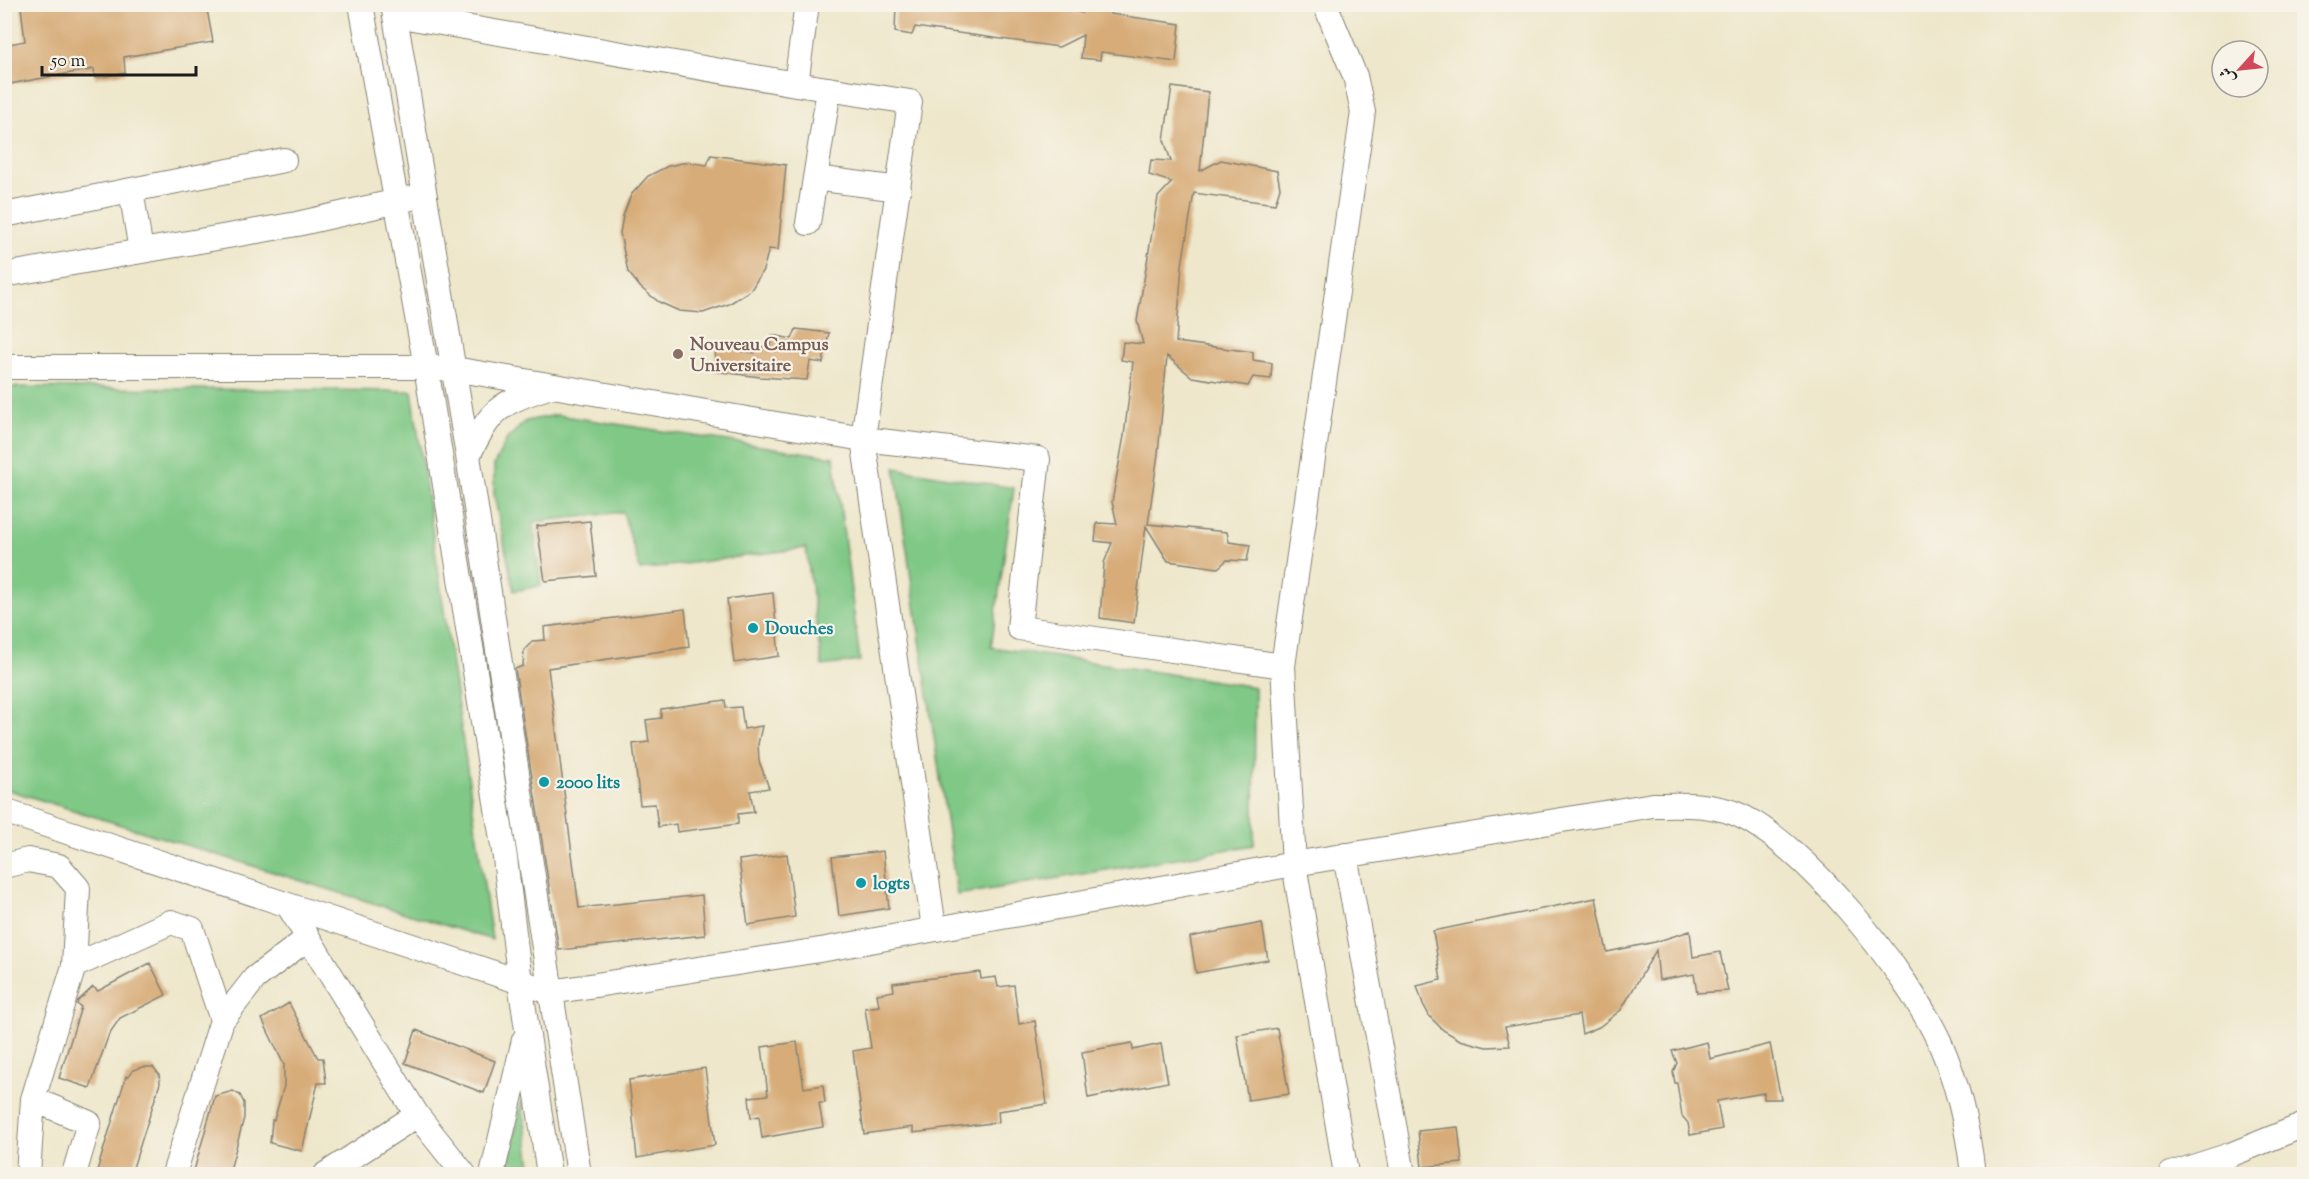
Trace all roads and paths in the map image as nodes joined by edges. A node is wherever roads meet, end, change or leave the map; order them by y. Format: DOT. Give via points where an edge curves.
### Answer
graph roads {
  1 [pos="361,4"];
  2 [pos="807,4"];
  3 [pos="1325,4"];
  4 [pos="394,10"];
  5 [pos="796,84"];
  6 [pos="829,89"];
  7 [pos="284,160"];
  8 [pos="815,178"];
  9 [pos="899,189"];
  10 [pos="131,190"];
  11 [pos="425,195"];
  12 [pos="396,200"];
  13 [pos="4,215"];
  14 [pos="808,223"];
  15 [pos="141,251"];
  16 [pos="4,275"];
  17 [pos="4,367"];
  18 [pos="426,367"];
  19 [pos="454,369"];
  20 [pos="552,386"];
  21 [pos="864,439"];
  22 [pos="468,456"];
  23 [pos="1283,666"];
  24 [pos="4,811"];
  25 [pos="1345,855"];
  26 [pos="1294,864"];
  27 [pos="4,866"];
  28 [pos="288,905"];
  29 [pos="934,928"];
  30 [pos="308,938"];
  31 [pos="74,966"];
  32 [pos="520,983"];
  33 [pos="550,992"];
  34 [pos="222,1020"];
  35 [pos="527,1029"];
  36 [pos="33,1099"];
  37 [pos="417,1115"];
  38 [pos="2304,1125"];
  39 [pos="2234,1165"];
  40 [pos="28,1174"];
  41 [pos="74,1174"];
  42 [pos="174,1174"];
  43 [pos="327,1174"];
  44 [pos="464,1174"];
  45 [pos="492,1174"];
  46 [pos="549,1174"];
  47 [pos="579,1174"];
  48 [pos="1346,1174"];
  49 [pos="1403,1174"];
  50 [pos="1973,1174"];
  51 [pos="2171,1174"];
  1 -- 12 [label="lane"];
  2 -- 5 [label="lane"];
  3 -- 23 [label="lane" via="1355,76 1363,112"];
  4 -- 5 [label="lane"];
  4 -- 11 [label="lane"];
  5 -- 6 [label="lane"];
  6 -- 8 [label="lane"];
  6 -- 9 [label="lane" via="910,102"];
  7 -- 10 [label="lane"];
  8 -- 9 [label="lane"];
  8 -- 14 [label="lane"];
  9 -- 21 [label="lane"];
  10 -- 13 [label="lane"];
  10 -- 15 [label="lane"];
  11 -- 12 [label="lane"];
  11 -- 19 [label="lane"];
  12 -- 15 [label="lane" via="297,224"];
  12 -- 18 [label="lane"];
  15 -- 16 [label="lane"];
  17 -- 18 [label="lane"];
  18 -- 19 [label="lane"];
  18 -- 32 [label="lane" via="503,846"];
  19 -- 20 [label="lane"];
  19 -- 22 [label="lane"];
  20 -- 21 [label="lane"];
  20 -- 22 [label="lane" via="496,410"];
  21 -- 23 [label="lane" via="1038,459 1019,628"];
  21 -- 29 [label="lane"];
  22 -- 33 [label="lane"];
  23 -- 26 [label="lane"];
  24 -- 28 [label="lane"];
  25 -- 26 [label="lane"];
  25 -- 49 [label="lane"];
  25 -- 50 [label="lane" via="1653,805 1699,804 1733,813 1758,826 1810,867 1859,923 1919,1004 1940,1044 1958,1093"];
  26 -- 29 [label="lane"];
  26 -- 48 [label="lane"];
  27 -- 31 [label="lane" via="28,860 59,866 78,888"];
  28 -- 30 [label="lane"];
  28 -- 32 [label="lane"];
  29 -- 33 [label="lane"];
  30 -- 34 [label="lane" via="255,978"];
  30 -- 37 [label="lane"];
  31 -- 34 [label="lane" via="171,922 192,930"];
  31 -- 36 [label="lane"];
  32 -- 33 [label="lane"];
  32 -- 35 [label="lane"];
  33 -- 47 [label="lane"];
  34 -- 42 [label="lane"];
  35 -- 45 [label="lane"];
  35 -- 46 [label="lane"];
  36 -- 40 [label="lane"];
  36 -- 41 [label="lane" via="89,1123"];
  37 -- 43 [label="lane"];
  37 -- 44 [label="lane"];
  38 -- 39 [label="lane"];
  39 -- 51 [label="lane"];
}
